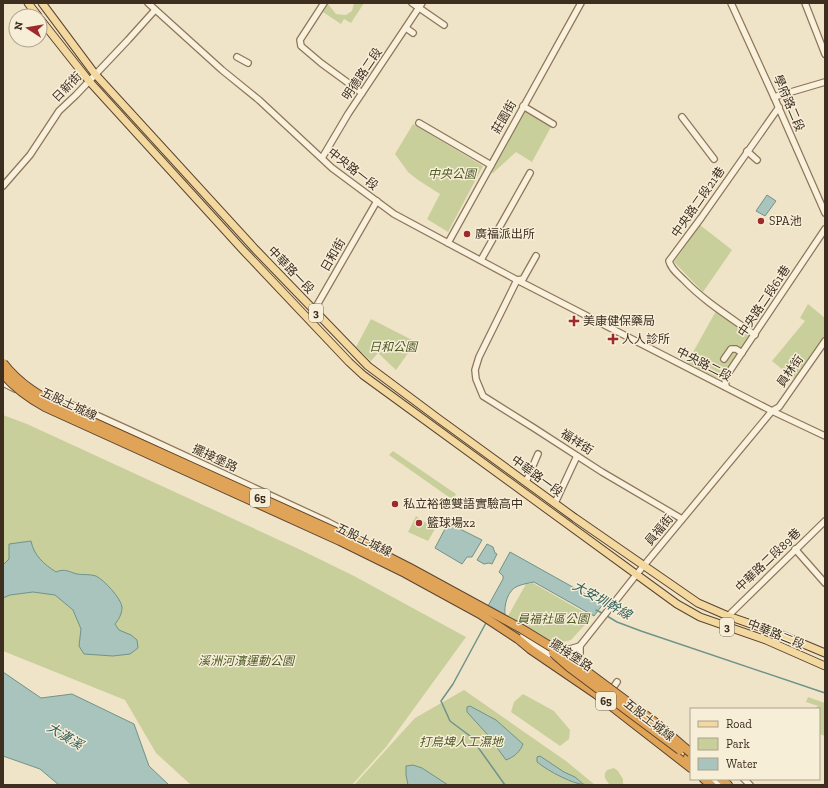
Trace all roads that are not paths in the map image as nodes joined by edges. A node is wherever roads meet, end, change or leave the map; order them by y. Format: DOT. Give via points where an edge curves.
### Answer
graph roads {
  1 [pos="42,3"];
  2 [pos="148,3"];
  3 [pos="324,3"];
  4 [pos="412,3"];
  5 [pos="580,3"];
  6 [pos="730,3"];
  7 [pos="805,3"];
  8 [pos="420,5"];
  9 [pos="154,10"];
  10 [pos="444,25"];
  11 [pos="406,28"];
  12 [pos="48,29"];
  13 [pos="413,33"];
  14 [pos="825,54"];
  15 [pos="237,57"];
  16 [pos="248,63"];
  17 [pos="95,74"];
  18 [pos="89,81"];
  19 [pos="825,82"];
  20 [pos="362,93"];
  21 [pos="774,97"];
  22 [pos="523,106"];
  23 [pos="778,107"];
  24 [pos="682,117"];
  25 [pos="419,123"];
  26 [pos="553,124"];
  27 [pos="747,151"];
  28 [pos="322,158"];
  29 [pos="714,159"];
  30 [pos="757,160"];
  31 [pos="491,165"];
  32 [pos="530,173"];
  33 [pos="3,186"];
  34 [pos="377,202"];
  35 [pos="825,213"];
  36 [pos="825,229"];
  37 [pos="448,243"];
  38 [pos="536,256"];
  39 [pos="480,260"];
  40 [pos="517,280"];
  41 [pos="574,309"];
  42 [pos="314,310"];
  43 [pos="309,318"];
  44 [pos="755,335"];
  45 [pos="825,341"];
  46 [pos="742,353"];
  47 [pos="724,359"];
  48 [pos="3,363"];
  49 [pos="3,374"];
  50 [pos="3,383"];
  51 [pos="726,387"];
  52 [pos="772,411"];
  53 [pos="825,436"];
  54 [pos="538,454"];
  55 [pos="577,456"];
  56 [pos="526,482"];
  57 [pos="256,489"];
  58 [pos="252,497"];
  59 [pos="555,502"];
  60 [pos="682,519"];
  61 [pos="825,521"];
  62 [pos="795,550"];
  63 [pos="643,566"];
  64 [pos="409,571"];
  65 [pos="636,575"];
  66 [pos="825,583"];
  67 [pos="728,616"];
  68 [pos="522,629"];
  69 [pos="518,639"];
  70 [pos="580,646"];
  71 [pos="548,653"];
  72 [pos="825,653"];
  73 [pos="568,666"];
  74 [pos="825,666"];
  75 [pos="589,680"];
  76 [pos="617,682"];
  77 [pos="608,694"];
  78 [pos="690,752"];
  79 [pos="690,758"];
  80 [pos="690,758"];
  81 [pos="690,767"];
  1 -- 17 [label="main road, 中華路一段 / 3"];
  2 -- 9 [label="street, 中央路一段"];
  3 -- 20 [label="street" via="300,40 301,46"];
  4 -- 8 [label="street"];
  5 -- 22 [label="street, 莊園街"];
  6 -- 21 [label="street, 學府路二段"];
  7 -- 14 [label="street"];
  8 -- 10 [label="street"];
  8 -- 11 [label="street, 明德路二段"];
  9 -- 17 [label="street, 日新街"];
  9 -- 28 [label="street, 中央路一段"];
  11 -- 13 [label="street"];
  11 -- 20 [label="street, 明德路二段"];
  12 -- 18 [label="main road, 中華路一段 / 3"];
  15 -- 16 [label="street"];
  17 -- 18 [label="street, 日新街"];
  17 -- 42 [label="main road, 中華路一段 / 3"];
  18 -- 33 [label="street, 日新街" via="59,111 30,155"];
  18 -- 43 [label="main road, 中華路一段 / 3" via="242,249"];
  19 -- 21 [label="street"];
  20 -- 28 [label="street, 明德路二段"];
  21 -- 23 [label="street, 學府路二段"];
  22 -- 26 [label="street"];
  22 -- 31 [label="street, 莊園街"];
  23 -- 27 [label="street, 中央路二段21巷"];
  23 -- 35 [label="street, 學府路二段"];
  24 -- 29 [label="street"];
  25 -- 31 [label="street"];
  27 -- 30 [label="street"];
  27 -- 44 [label="street, 中央路二段21巷" via="669,261 670,266 700,296"];
  28 -- 34 [label="street, 中央路一段"];
  31 -- 37 [label="street, 莊園街"];
  32 -- 39 [label="street"];
  34 -- 37 [label="street, 中央路一段"];
  34 -- 42 [label="street, 日和街"];
  36 -- 44 [label="street, 中央路二段61巷"];
  37 -- 39 [label="street, 中央路一段"];
  38 -- 40 [label="street" via="523,279"];
  39 -- 40 [label="street, 中央路一段"];
  40 -- 41 [label="street, 中央路一段"];
  40 -- 55 [label="street, 福祥街" via="474,370 483,396"];
  41 -- 51 [label="street, 中央路二段"];
  42 -- 43 [label="street, 日和街"];
  42 -- 56 [label="main road, 中華路一段 / 3" via="368,366"];
  43 -- 65 [label="main road, 中華路一段 / 3" via="363,375"];
  44 -- 46 [label="street, 中央路二段61巷"];
  45 -- 52 [label="street, 員林街" via="779,407"];
  46 -- 47 [label="street" via="731,349"];
  46 -- 51 [label="street, 中央路二段61巷" via="725,378"];
  48 -- 68 [label="highway, 五股土城線 / 65, bridge" via="32,391 64,409 368,547"];
  49 -- 69 [label="highway, 五股土城線 / 65, bridge" via="16,388 44,407 355,548 480,614"];
  50 -- 57 [label="street, 擺接堡路" via="83,409"];
  50 -- 58 [label="street, 擺接堡路"];
  51 -- 52 [label="street, 中央路二段"];
  52 -- 53 [label="street, 中央路二段"];
  52 -- 60 [label="street, 員福街"];
  54 -- 56 [label="street"];
  55 -- 59 [label="street"];
  55 -- 60 [label="street, 福祥街"];
  56 -- 59 [label="main road, 中華路一段 / 3"];
  57 -- 58 [label="street"];
  57 -- 64 [label="street, 擺接堡路" via="360,538"];
  58 -- 64 [label="street, 擺接堡路"];
  59 -- 63 [label="main road, 中華路一段 / 3"];
  60 -- 63 [label="street, 員福街"];
  61 -- 62 [label="street, 中華路二段89巷"];
  62 -- 66 [label="street"];
  62 -- 67 [label="street, 中華路二段89巷"];
  63 -- 65 [label="street, 員福街"];
  63 -- 67 [label="main road, 中華路二段 / 3" via="698,603"];
  64 -- 71 [label="street, 擺接堡路" via="486,613"];
  65 -- 70 [label="street, 員福街"];
  65 -- 74 [label="main road, 中華路二段 / 3" via="700,617 766,640"];
  67 -- 72 [label="main road, 中華路二段 / 3"];
  68 -- 73 [label="highway, bridge"];
  68 -- 78 [label="highway, 五股土城線 / 65, bridge" via="566,656 656,723"];
  69 -- 73 [label="highway, bridge"];
  69 -- 81 [label="highway, 五股土城線 / 65" via="596,694"];
  70 -- 71 [label="street" via="567,651"];
  70 -- 73 [label="street, 員福街"];
  70 -- 75 [label="street" via="580,663"];
  71 -- 73 [label="street, 擺接堡路"];
  73 -- 75 [label="street, 擺接堡路"];
  73 -- 79 [label="highway, bridge"];
  75 -- 77 [label="street, 擺接堡路"];
  76 -- 77 [label="street"];
  77 -- 80 [label="street, 擺接堡路"];
}
